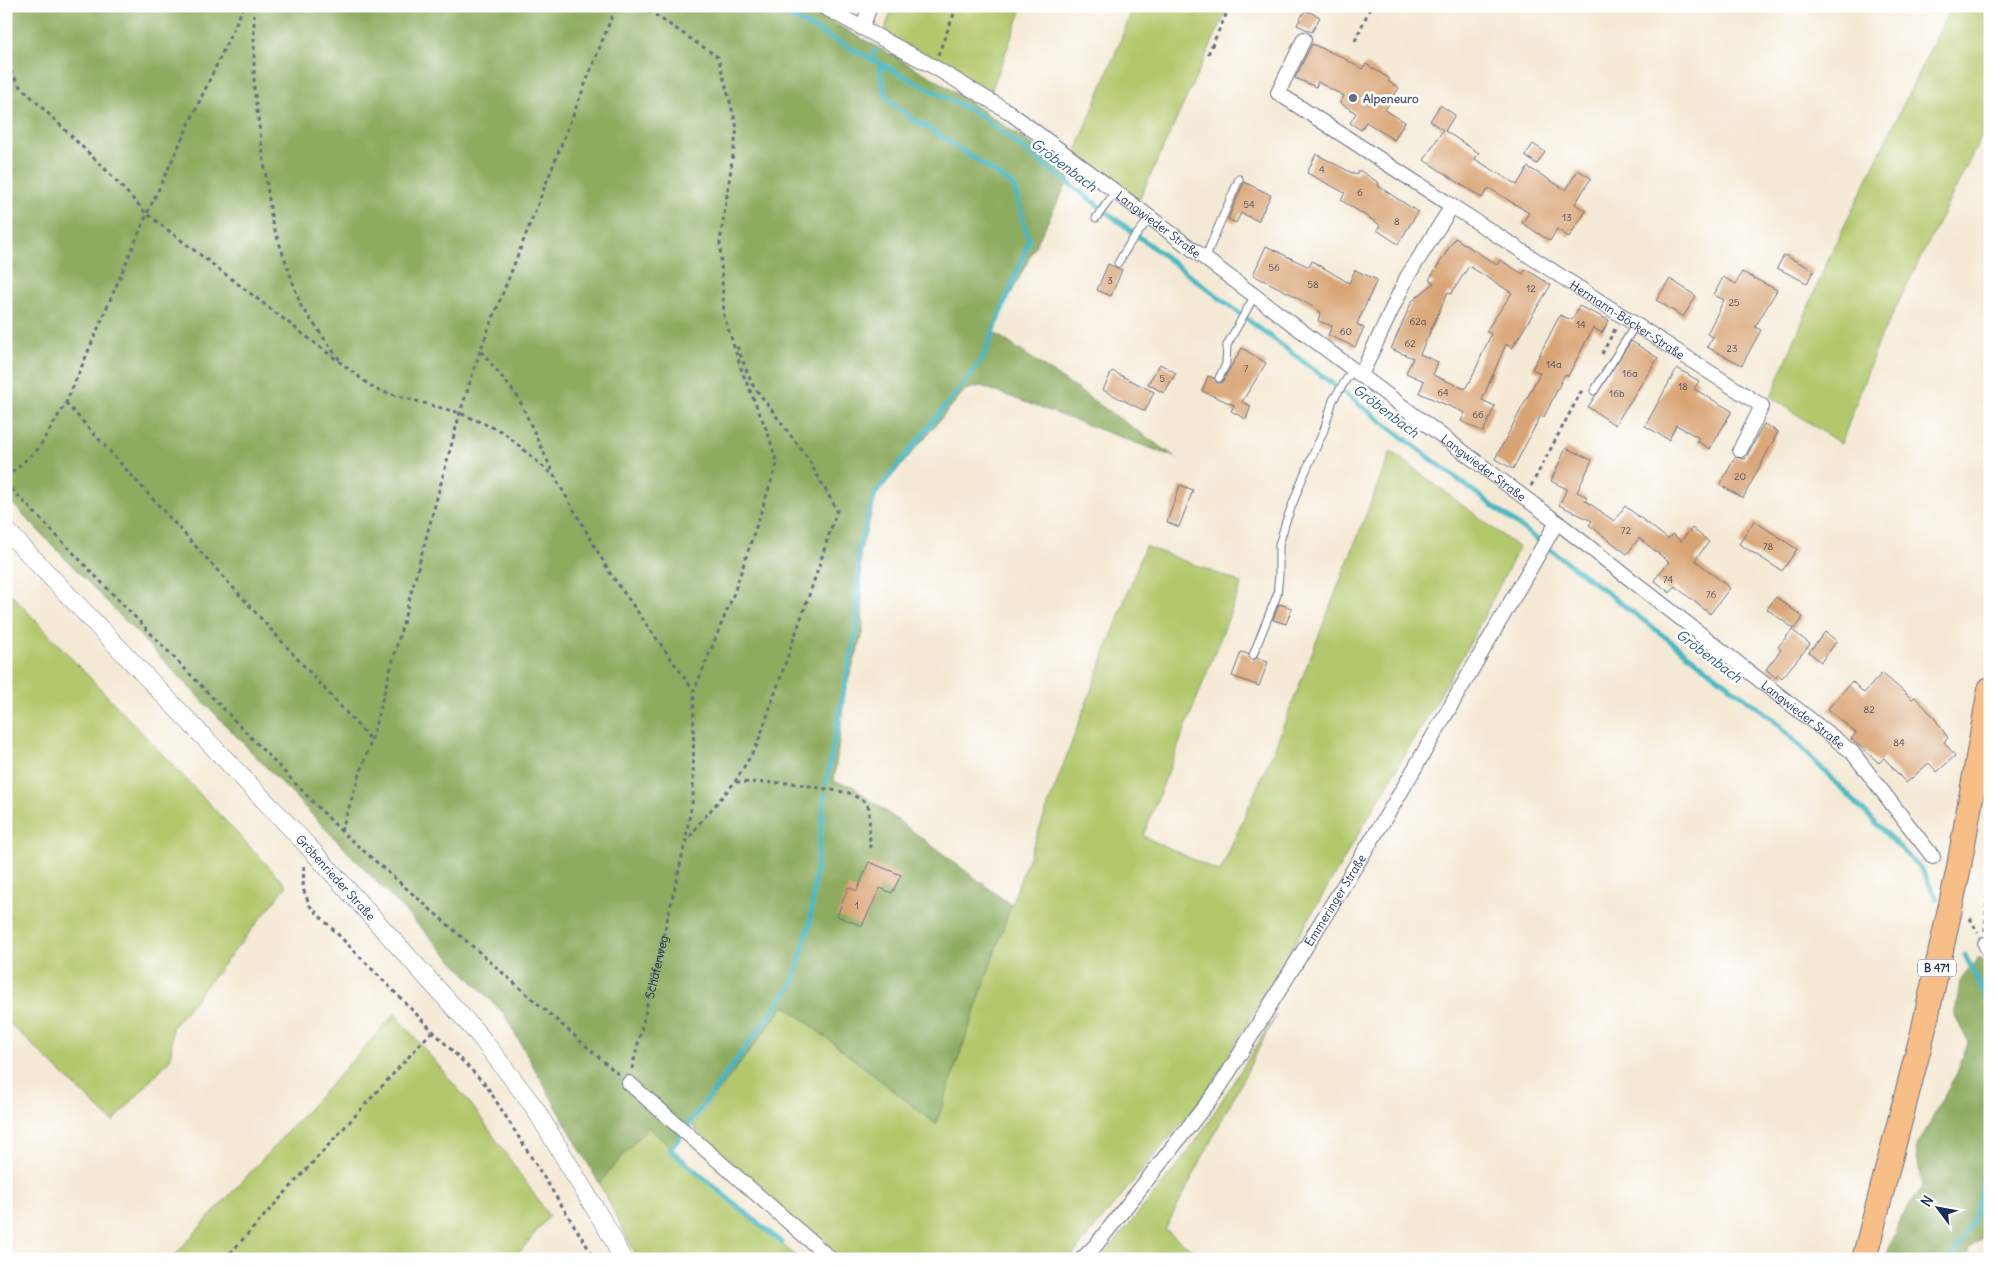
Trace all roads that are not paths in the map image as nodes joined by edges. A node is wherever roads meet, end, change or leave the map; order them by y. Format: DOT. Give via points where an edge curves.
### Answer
graph roads {
  1 [pos="822,6"];
  2 [pos="870,6"];
  3 [pos="862,28"];
  4 [pos="1304,39"];
  5 [pos="1239,179"];
  6 [pos="1113,195"];
  7 [pos="1452,206"];
  8 [pos="1096,218"];
  9 [pos="1151,218"];
  10 [pos="1205,258"];
  11 [pos="1118,263"];
  12 [pos="1255,295"];
  13 [pos="1636,324"];
  14 [pos="1353,374"];
  15 [pos="1219,378"];
  16 [pos="1594,391"];
  17 [pos="1740,450"];
  18 [pos="1557,522"];
  19 [pos="6,530"];
  20 [pos="1253,655"];
  21 [pos="1990,689"];
  22 [pos="1933,857"];
  23 [pos="629,1084"];
  24 [pos="622,1259"];
  25 [pos="831,1259"];
  26 [pos="1082,1259"];
  27 [pos="1864,1259"];
  1 -- 3 [label="street, Langwieder Straße"];
  2 -- 3 [label="street"];
  3 -- 6 [label="street, Langwieder Straße" via="1009,112"];
  4 -- 7 [label="street, Hermann-Böcker-Straße" via="1278,93"];
  5 -- 10 [label="lane"];
  6 -- 8 [label="lane"];
  6 -- 9 [label="street, Langwieder Straße"];
  7 -- 13 [label="street, Hermann-Böcker-Straße"];
  7 -- 14 [label="street" via="1407,277"];
  9 -- 10 [label="street, Langwieder Straße"];
  9 -- 11 [label="lane"];
  10 -- 12 [label="street, Langwieder Straße"];
  12 -- 14 [label="street, Langwieder Straße"];
  12 -- 15 [label="lane" via="1227,345 1226,364"];
  13 -- 16 [label="lane"];
  13 -- 17 [label="street, Hermann-Böcker-Straße" via="1762,406"];
  14 -- 18 [label="street, Langwieder Straße"];
  14 -- 20 [label="lane" via="1333,400 1286,521 1280,545 1277,595"];
  18 -- 22 [label="street, Langwieder Straße" via="1852,752"];
  18 -- 26 [label="street, Emmeringer Straße" via="1398,797 1219,1088"];
  19 -- 24 [label="street, Gröbenrieder Straße" via="308,845 479,1035 529,1100 612,1236"];
  21 -- 27 [label="highway, B 471" via="1958,872 1927,1013"];
  23 -- 25 [label="street"];
}
